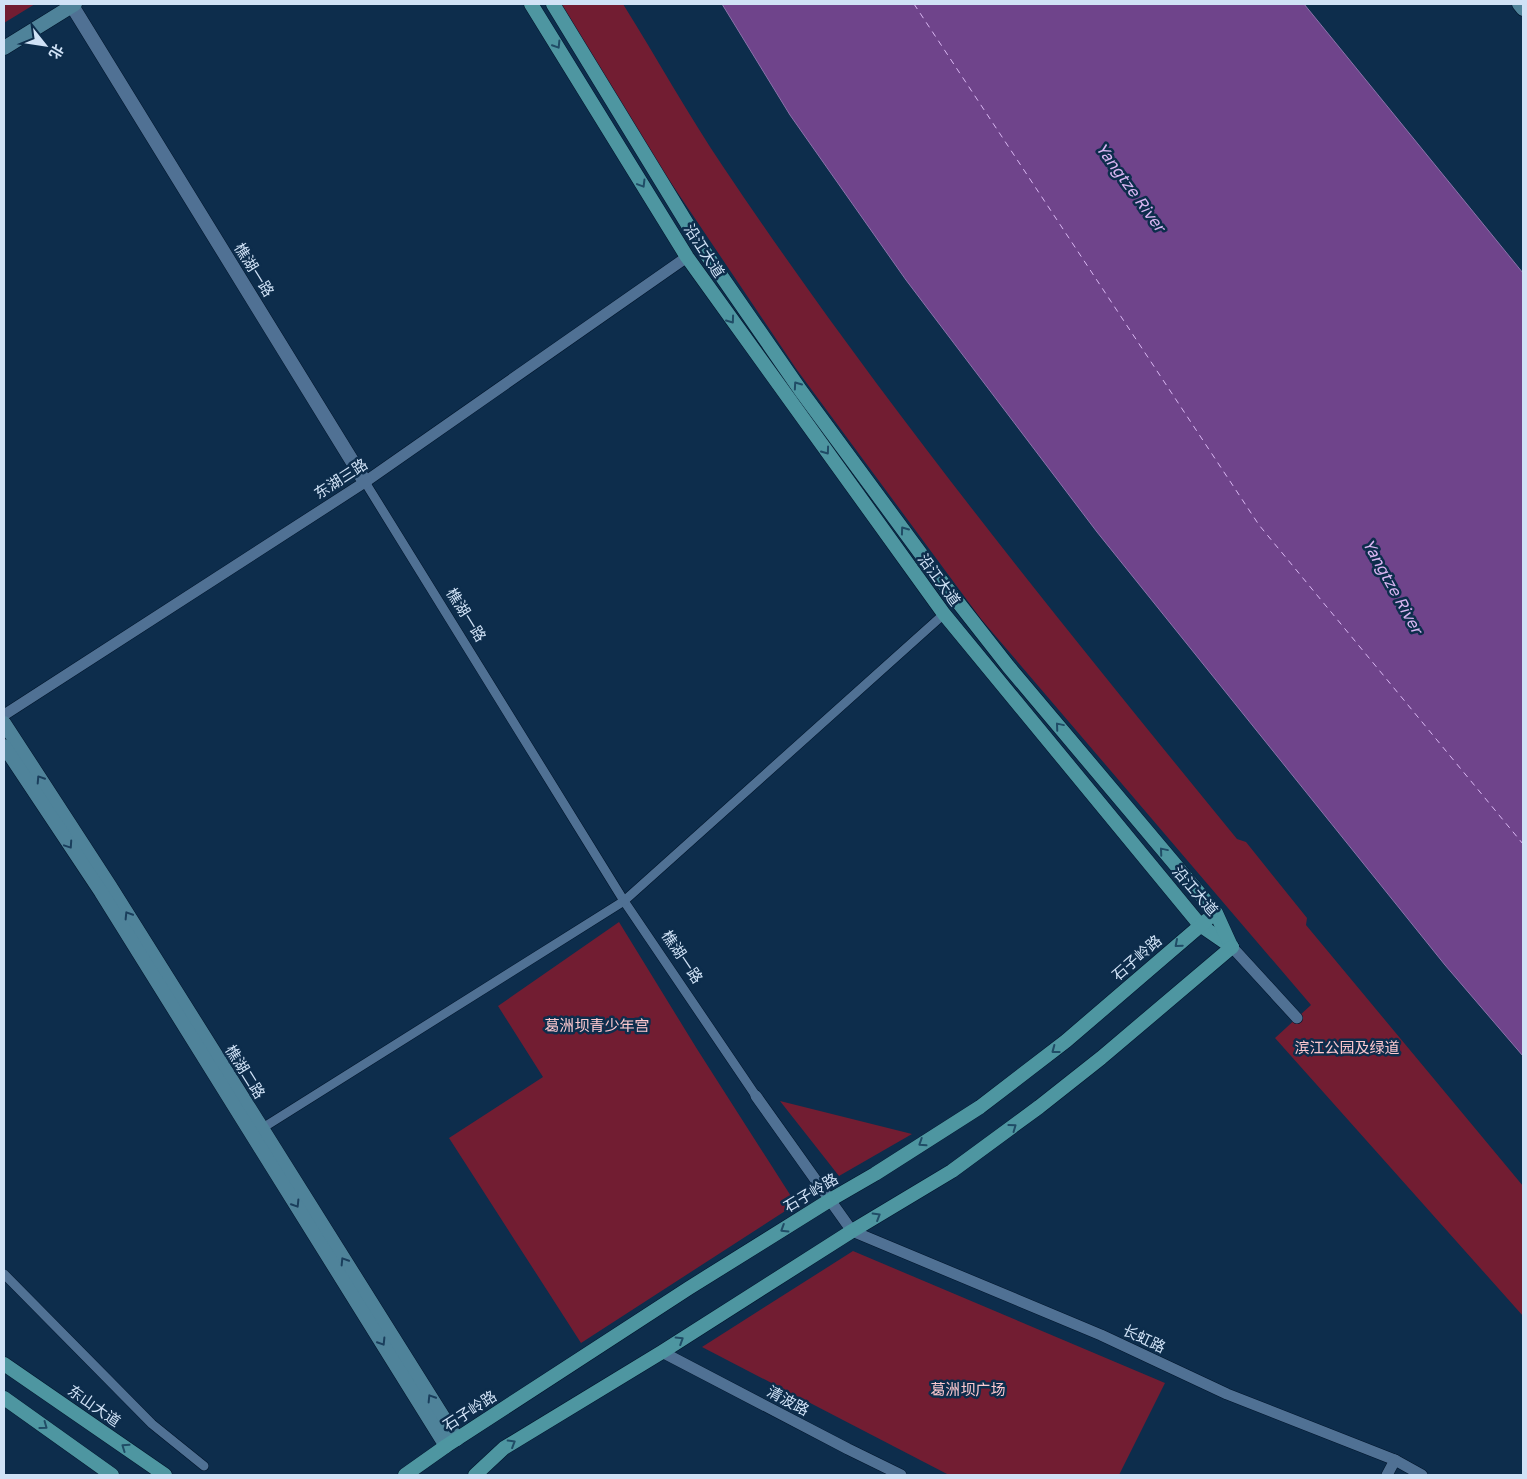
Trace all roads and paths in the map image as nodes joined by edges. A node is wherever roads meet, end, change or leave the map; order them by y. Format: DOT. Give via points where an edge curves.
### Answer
graph roads {
  1 [pos="73,4"];
  2 [pos="531,4"];
  3 [pos="552,4"];
  4 [pos="1519,4"];
  5 [pos="1523,9"];
  6 [pos="4,48"];
  7 [pos="687,257"];
  8 [pos="364,482"];
  9 [pos="944,614"];
  10 [pos="4,715"];
  11 [pos="4,723"];
  12 [pos="4,746"];
  13 [pos="624,900"];
  14 [pos="1216,913"];
  15 [pos="1200,925"];
  16 [pos="1232,947"];
  17 [pos="1296,1018"];
  18 [pos="756,1096"];
  19 [pos="262,1129"];
  20 [pos="830,1200"];
  21 [pos="852,1231"];
  22 [pos="4,1274"];
  23 [pos="662,1352"];
  24 [pos="4,1364"];
  25 [pos="4,1398"];
  26 [pos="451,1443"];
  27 [pos="1395,1460"];
  28 [pos="204,1466"];
  29 [pos="112,1475"];
  30 [pos="165,1475"];
  31 [pos="405,1475"];
  32 [pos="475,1475"];
  33 [pos="901,1475"];
  34 [pos="1387,1475"];
  35 [pos="1422,1475"];
  1 -- 6 [label="main road"];
  1 -- 8 [label="street, 樵湖一路"];
  2 -- 7 [label="main road, 沿江大道, one-way"];
  14 -- 3 [label="main road, 沿江大道, one-way" via="1008,666 807,399 702,248"];
  4 -- 5 [label="main road"];
  7 -- 8 [label="street, 东湖三路"];
  7 -- 9 [label="main road, 沿江大道, one-way"];
  8 -- 10 [label="street, 东湖三路"];
  8 -- 13 [label="street, 樵湖一路"];
  9 -- 13 [label="street"];
  9 -- 15 [label="main road, 沿江大道"];
  19 -- 11 [label="main road, 樵湖二路, one-way"];
  12 -- 26 [label="main road, 樵湖二路, one-way" via="101,892"];
  13 -- 18 [label="street, 樵湖一路"];
  13 -- 19 [label="street"];
  14 -- 15 [label="main road, 石子岭路"];
  14 -- 16 [label="main road, 沿江大道"];
  15 -- 16 [label="main road, 沿江大道"];
  15 -- 20 [label="main road, 石子岭路, one-way" via="1066,1041 980,1107"];
  16 -- 17 [label="street"];
  21 -- 16 [label="main road, one-way" via="952,1171 1039,1108"];
  18 -- 20 [label="street, 樵湖一路"];
  26 -- 19 [label="main road, 樵湖二路, one-way"];
  20 -- 21 [label="street, 樵湖一路"];
  20 -- 26 [label="main road, 石子岭路, one-way"];
  23 -- 21 [label="main road, one-way"];
  21 -- 27 [label="street, 长虹路" via="1101,1335 1227,1394"];
  22 -- 28 [label="street" via="152,1424"];
  32 -- 23 [label="main road, one-way" via="504,1448"];
  23 -- 33 [label="street, 清波路"];
  30 -- 24 [label="main road, 东山大道, one-way"];
  25 -- 29 [label="main road, one-way"];
  26 -- 31 [label="main road, 石子岭路"];
  27 -- 34 [label="street"];
  27 -- 35 [label="street, 长虹路"];
}
